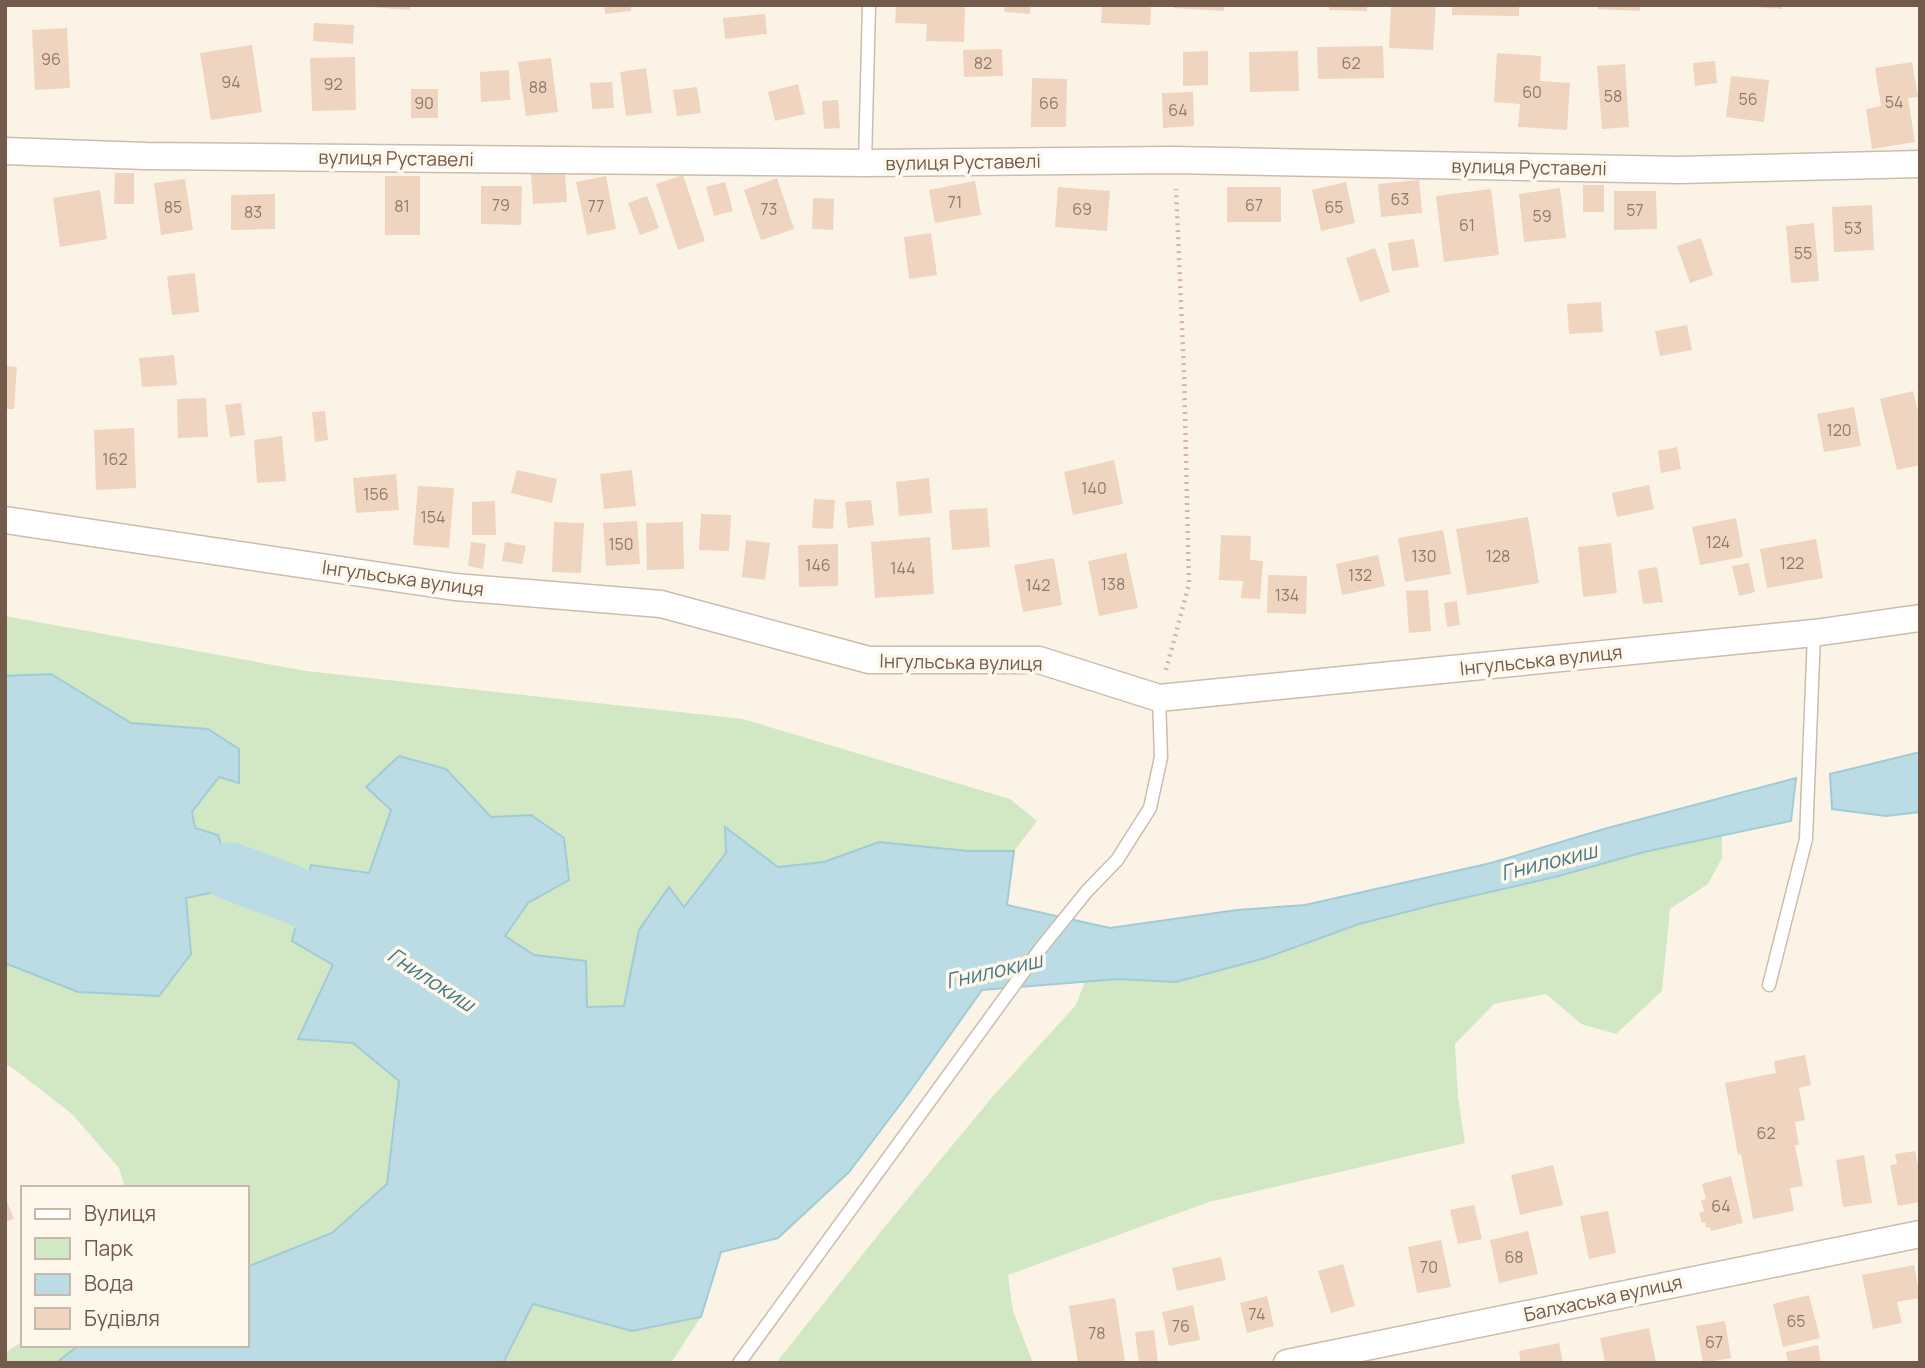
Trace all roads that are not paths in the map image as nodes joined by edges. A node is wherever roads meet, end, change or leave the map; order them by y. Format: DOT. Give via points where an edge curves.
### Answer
graph roads {
  1 [pos="869,5"];
  2 [pos="5,151"];
  3 [pos="864,163"];
  4 [pos="1920,164"];
  5 [pos="5,520"];
  6 [pos="1920,618"];
  7 [pos="1814,633"];
  8 [pos="1158,698"];
  9 [pos="1769,985"];
  10 [pos="1920,1234"];
  11 [pos="738,1363"];
  12 [pos="1287,1363"];
  1 -- 3 [label="lane"];
  2 -- 3 [label="street, вулиця Руставелі"];
  3 -- 4 [label="street, вулиця Руставелі" via="1174,160 1679,170"];
  5 -- 8 [label="street, Інгульська вулиця" via="455,587 661,604 869,660 1039,660"];
  6 -- 7 [label="street, Інгульська вулиця"];
  7 -- 8 [label="street, Інгульська вулиця"];
  7 -- 9 [label="lane" via="1806,839"];
  8 -- 11 [label="lane" via="1161,757 1150,808 1117,860 1087,891 995,1009"];
  10 -- 12 [label="street, Балхаська вулиця"];
}
